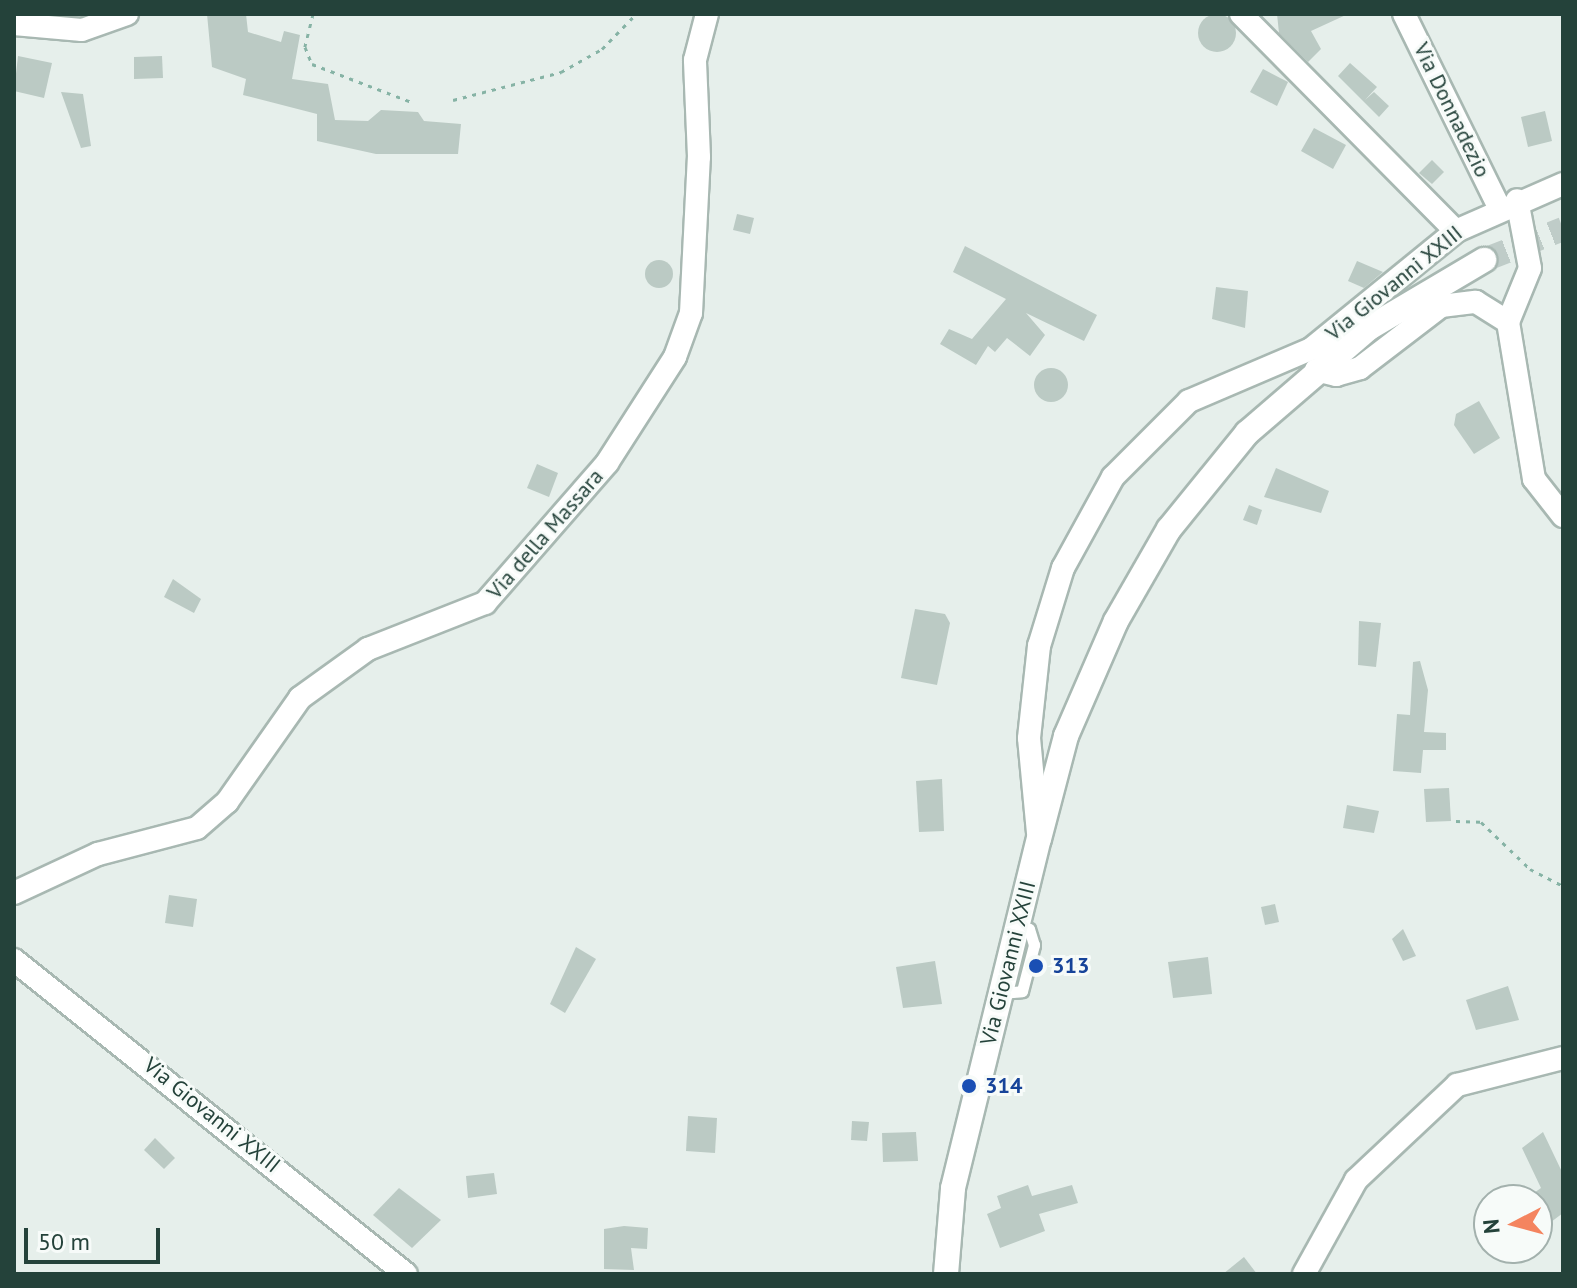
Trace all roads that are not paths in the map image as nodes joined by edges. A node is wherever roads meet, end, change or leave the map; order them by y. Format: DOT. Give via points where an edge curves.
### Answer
graph roads {
  1 [pos="127,14"];
  2 [pos="707,14"];
  3 [pos="1241,14"];
  4 [pos="1404,14"];
  5 [pos="14,24"];
  6 [pos="1563,184"];
  7 [pos="1508,204"];
  8 [pos="1456,231"];
  9 [pos="1484,260"];
  10 [pos="1508,322"];
  11 [pos="1316,370"];
  12 [pos="1563,516"];
  13 [pos="1039,839"];
  14 [pos="14,893"];
  15 [pos="14,960"];
  16 [pos="1563,1058"];
  17 [pos="406,1274"];
  18 [pos="946,1274"];
  19 [pos="1304,1274"];
  1 -- 5 [label="street" via="82,30"];
  2 -- 14 [label="street, Via della Massara" via="695,60 699,157 691,313 675,357 607,463 485,603 368,649 300,698 227,802 197,828 98,854"];
  3 -- 8 [label="street"];
  4 -- 7 [label="street, Via Donnadezio"];
  6 -- 7 [label="street, Via Giovanni XXIII"];
  7 -- 8 [label="street, Via Giovanni XXIII"];
  7 -- 10 [label="street, Via Donnadezio" via="1530,268"];
  8 -- 13 [label="street, Via Giovanni XXIII" via="1311,349 1189,401 1127,461 1092,508 1063,568 1033,681 1029,738"];
  9 -- 11 [label="main road, Via Giovanni XXIII" via="1369,328"];
  10 -- 11 [label="street" via="1476,302 1441,306 1360,368 1336,375"];
  10 -- 12 [label="street" via="1534,479"];
  11 -- 13 [label="main road, Via Giovanni XXIII" via="1247,433 1169,529 1097,658 1066,736"];
  13 -- 18 [label="main road, Via Giovanni XXIII" via="953,1188"];
  15 -- 17 [label="street, Via Giovanni XXIII"];
  16 -- 19 [label="street" via="1457,1085 1356,1180"];
}
